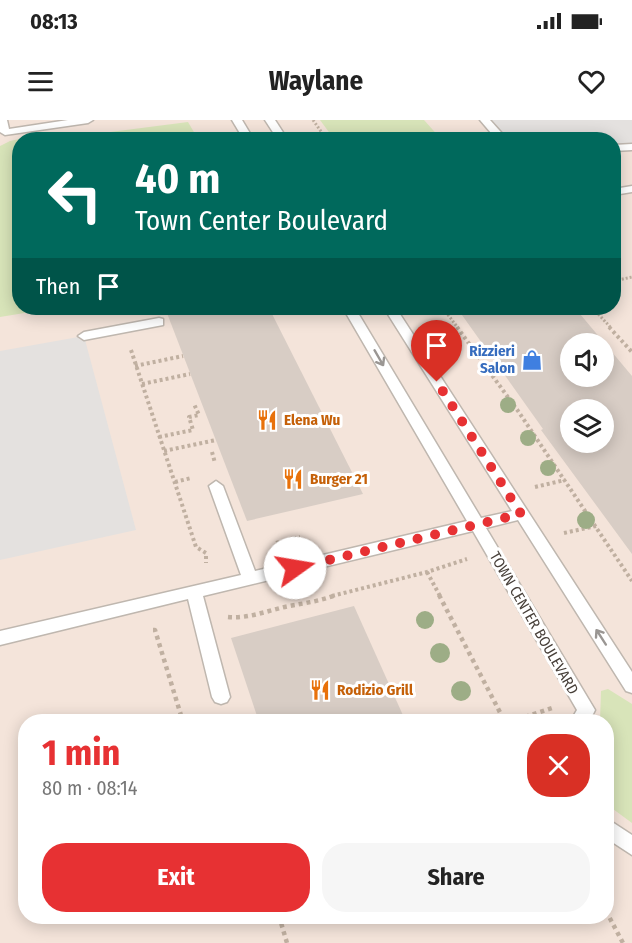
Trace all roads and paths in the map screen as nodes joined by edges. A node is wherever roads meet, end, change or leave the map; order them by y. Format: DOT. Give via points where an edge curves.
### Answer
graph roads {
  1 [pos="2,120"];
  2 [pos="88,120"];
  3 [pos="485,120"];
  4 [pos="496,132"];
  5 [pos="353,315"];
  6 [pos="394,315"];
  7 [pos="448,315"];
  8 [pos="599,315"];
  9 [pos="159,322"];
  10 [pos="84,336"];
  11 [pos="125,344"];
  12 [pos="632,352"];
  13 [pos="183,357"];
  14 [pos="135,366"];
  15 [pos="190,374"];
  16 [pos="142,384"];
  17 [pos="194,404"];
  18 [pos="159,436"];
  19 [pos="216,440"];
  20 [pos="164,451"];
  21 [pos="565,480"];
  22 [pos="216,486"];
  23 [pos="531,488"];
  24 [pos="521,514"];
  25 [pos="476,525"];
  26 [pos="596,526"];
  27 [pos="563,534"];
  28 [pos="471,558"];
  29 [pos="204,567"];
  30 [pos="427,572"];
  31 [pos="250,579"];
  32 [pos="632,580"];
  33 [pos="194,593"];
  34 [pos="226,617"];
  35 [pos="155,630"];
  36 [pos="0,638"];
  37 [pos="632,686"];
  38 [pos="221,696"];
  39 [pos="553,708"];
  40 [pos="181,714"];
  41 [pos="503,714"];
  42 [pos="533,714"];
  43 [pos="584,714"];
  44 [pos="614,833"];
  45 [pos="632,846"];
  46 [pos="281,924"];
  47 [pos="613,924"];
  48 [pos="287,943"];
  49 [pos="623,943"];
  1 -- 2 [label="lane" via="5,132"];
  3 -- 4 [label="lane"];
  5 -- 25 [label="lane, TOWN CENTER BOULEVARD, one-way"];
  6 -- 24 [label="lane"];
  7 -- 21 [label="path"];
  8 -- 12 [label="path"];
  9 -- 10 [label="lane"];
  11 -- 14 [label="path"];
  13 -- 14 [label="path"];
  14 -- 16 [label="path"];
  15 -- 16 [label="path"];
  16 -- 18 [label="path"];
  17 -- 18 [label="path" via="199,415 189,417 193,430"];
  18 -- 20 [label="path"];
  19 -- 20 [label="path"];
  20 -- 29 [label="path" via="196,547 206,553"];
  21 -- 23 [label="path"];
  21 -- 26 [label="path"];
  22 -- 31 [label="lane"];
  24 -- 25 [label="lane"];
  37 -- 24 [label="lane, one-way"];
  25 -- 31 [label="lane"];
  25 -- 43 [label="lane, TOWN CENTER BOULEVARD" via="586,710"];
  26 -- 27 [label="path"];
  26 -- 32 [label="path"];
  28 -- 30 [label="path"];
  30 -- 34 [label="path" via="316,603 240,618"];
  30 -- 41 [label="path"];
  31 -- 33 [label="lane"];
  33 -- 36 [label="lane"];
  33 -- 38 [label="lane"];
  35 -- 40 [label="path"];
  39 -- 42 [label="path"];
  44 -- 45 [label="lane"];
  46 -- 48 [label="path"];
  47 -- 49 [label="path"];
}
